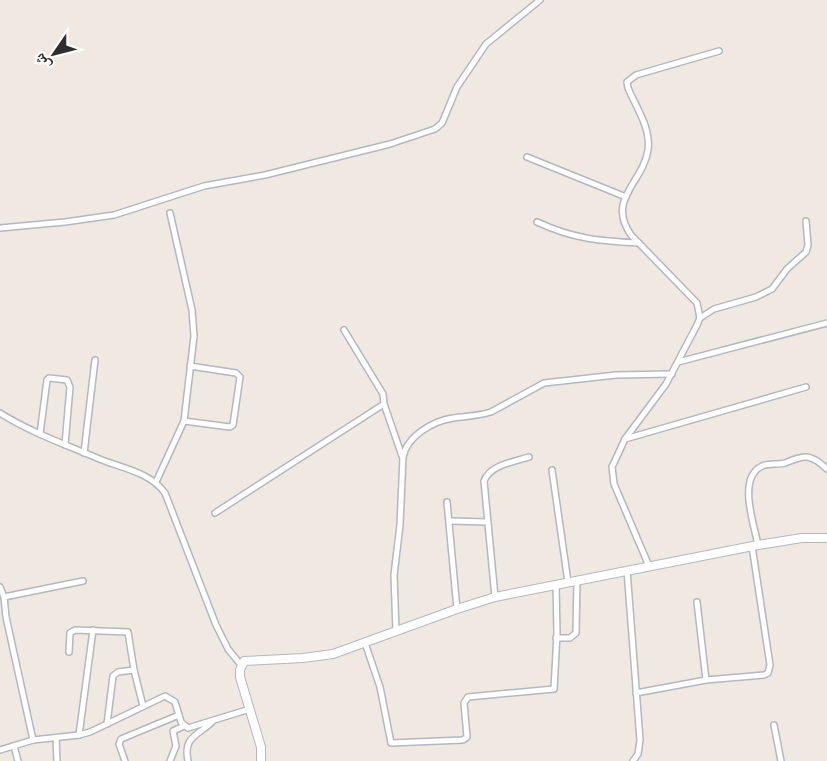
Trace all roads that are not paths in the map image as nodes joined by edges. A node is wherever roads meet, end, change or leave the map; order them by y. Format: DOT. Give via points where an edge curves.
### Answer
graph roads {
  1 [pos="540,0"];
  2 [pos="719,51"];
  3 [pos="527,157"];
  4 [pos="626,198"];
  5 [pos="170,213"];
  6 [pos="806,220"];
  7 [pos="537,222"];
  8 [pos="0,228"];
  9 [pos="639,243"];
  10 [pos="700,318"];
  11 [pos="827,323"];
  12 [pos="344,330"];
  13 [pos="95,360"];
  14 [pos="678,362"];
  15 [pos="190,366"];
  16 [pos="672,374"];
  17 [pos="806,387"];
  18 [pos="384,404"];
  19 [pos="0,413"];
  20 [pos="184,421"];
  21 [pos="40,434"];
  22 [pos="625,439"];
  23 [pos="65,445"];
  24 [pos="84,453"];
  25 [pos="403,457"];
  26 [pos="529,457"];
  27 [pos="827,468"];
  28 [pos="552,470"];
  29 [pos="156,482"];
  30 [pos="447,502"];
  31 [pos="215,513"];
  32 [pos="449,521"];
  33 [pos="488,522"];
  34 [pos="827,538"];
  35 [pos="755,545"];
  36 [pos="649,566"];
  37 [pos="627,570"];
  38 [pos="577,580"];
  39 [pos="83,581"];
  40 [pos="568,582"];
  41 [pos="556,584"];
  42 [pos="0,587"];
  43 [pos="4,597"];
  44 [pos="495,597"];
  45 [pos="697,602"];
  46 [pos="456,609"];
  47 [pos="3,617"];
  48 [pos="93,630"];
  49 [pos="396,631"];
  50 [pos="556,638"];
  51 [pos="365,643"];
  52 [pos="69,652"];
  53 [pos="241,664"];
  54 [pos="134,670"];
  55 [pos="706,680"];
  56 [pos="636,693"];
  57 [pos="143,706"];
  58 [pos="250,709"];
  59 [pos="179,715"];
  60 [pos="213,721"];
  61 [pos="107,724"];
  62 [pos="774,725"];
  63 [pos="184,726"];
  64 [pos="79,735"];
  65 [pos="56,738"];
  66 [pos="33,740"];
  67 [pos="14,746"];
  68 [pos="0,750"];
  69 [pos="18,761"];
  70 [pos="57,761"];
  71 [pos="124,761"];
  72 [pos="170,761"];
  73 [pos="188,761"];
  74 [pos="261,761"];
  75 [pos="633,761"];
  76 [pos="781,761"];
  1 -- 8 [label="street" via="486,44 435,129 265,175 204,186 114,215"];
  2 -- 4 [label="street" via="636,75 627,82 646,127 648,148"];
  3 -- 4 [label="street"];
  4 -- 9 [label="street" via="622,221"];
  5 -- 15 [label="street" via="192,310"];
  6 -- 10 [label="street" via="806,252 772,289 714,309"];
  7 -- 9 [label="street" via="579,238"];
  9 -- 10 [label="street" via="697,303"];
  10 -- 14 [label="street"];
  11 -- 14 [label="street"];
  12 -- 18 [label="street" via="383,394"];
  13 -- 24 [label="street"];
  14 -- 16 [label="street"];
  15 -- 20 [label="street"];
  15 -- 20 [label="street" via="236,373 240,377 230,427"];
  16 -- 22 [label="street"];
  16 -- 25 [label="street" via="544,383 484,414 450,418 430,426 413,437"];
  17 -- 22 [label="street"];
  18 -- 25 [label="street"];
  18 -- 31 [label="street"];
  19 -- 21 [label="street"];
  20 -- 29 [label="street"];
  21 -- 23 [label="street"];
  21 -- 23 [label="street" via="47,380 67,380 70,387"];
  22 -- 36 [label="street" via="612,467 614,484"];
  23 -- 24 [label="street"];
  24 -- 29 [label="street"];
  25 -- 49 [label="street" via="394,575"];
  26 -- 33 [label="street" via="493,469 486,476"];
  27 -- 35 [label="street" via="801,456 758,469 748,491"];
  28 -- 40 [label="street"];
  29 -- 53 [label="street" via="165,493 216,625"];
  30 -- 32 [label="street"];
  32 -- 33 [label="street"];
  32 -- 46 [label="street"];
  33 -- 44 [label="street"];
  34 -- 35 [label="street"];
  35 -- 36 [label="street"];
  35 -- 55 [label="street" via="770,670 764,675"];
  36 -- 37 [label="street"];
  37 -- 38 [label="street"];
  37 -- 56 [label="street"];
  38 -- 40 [label="street"];
  38 -- 50 [label="street" via="576,633 570,638"];
  39 -- 43 [label="street"];
  40 -- 41 [label="street"];
  41 -- 44 [label="street"];
  41 -- 50 [label="street"];
  42 -- 43 [label="street"];
  43 -- 47 [label="street"];
  44 -- 46 [label="street"];
  45 -- 55 [label="street"];
  46 -- 49 [label="street"];
  47 -- 66 [label="street"];
  48 -- 52 [label="street" via="72,631"];
  48 -- 54 [label="street" via="128,632"];
  48 -- 64 [label="street"];
  49 -- 51 [label="street"];
  50 -- 51 [label="street" via="554,689 468,698 464,703 466,738 395,744 390,741 380,687"];
  51 -- 53 [label="street" via="333,654 251,659"];
  53 -- 58 [label="street" via="240,677"];
  54 -- 57 [label="street"];
  54 -- 61 [label="street" via="113,676"];
  55 -- 56 [label="street"];
  56 -- 75 [label="street" via="640,746"];
  57 -- 59 [label="street" via="165,696 175,702"];
  57 -- 61 [label="street"];
  58 -- 60 [label="street"];
  58 -- 74 [label="street"];
  59 -- 63 [label="street"];
  59 -- 71 [label="street" via="121,739"];
  60 -- 63 [label="street"];
  60 -- 73 [label="street" via="190,739"];
  61 -- 64 [label="street"];
  62 -- 76 [label="street"];
  63 -- 72 [label="street" via="173,731 176,746"];
  64 -- 65 [label="street"];
  65 -- 66 [label="street"];
  65 -- 70 [label="street"];
  66 -- 67 [label="street"];
  67 -- 68 [label="street"];
  67 -- 69 [label="street"];
}
